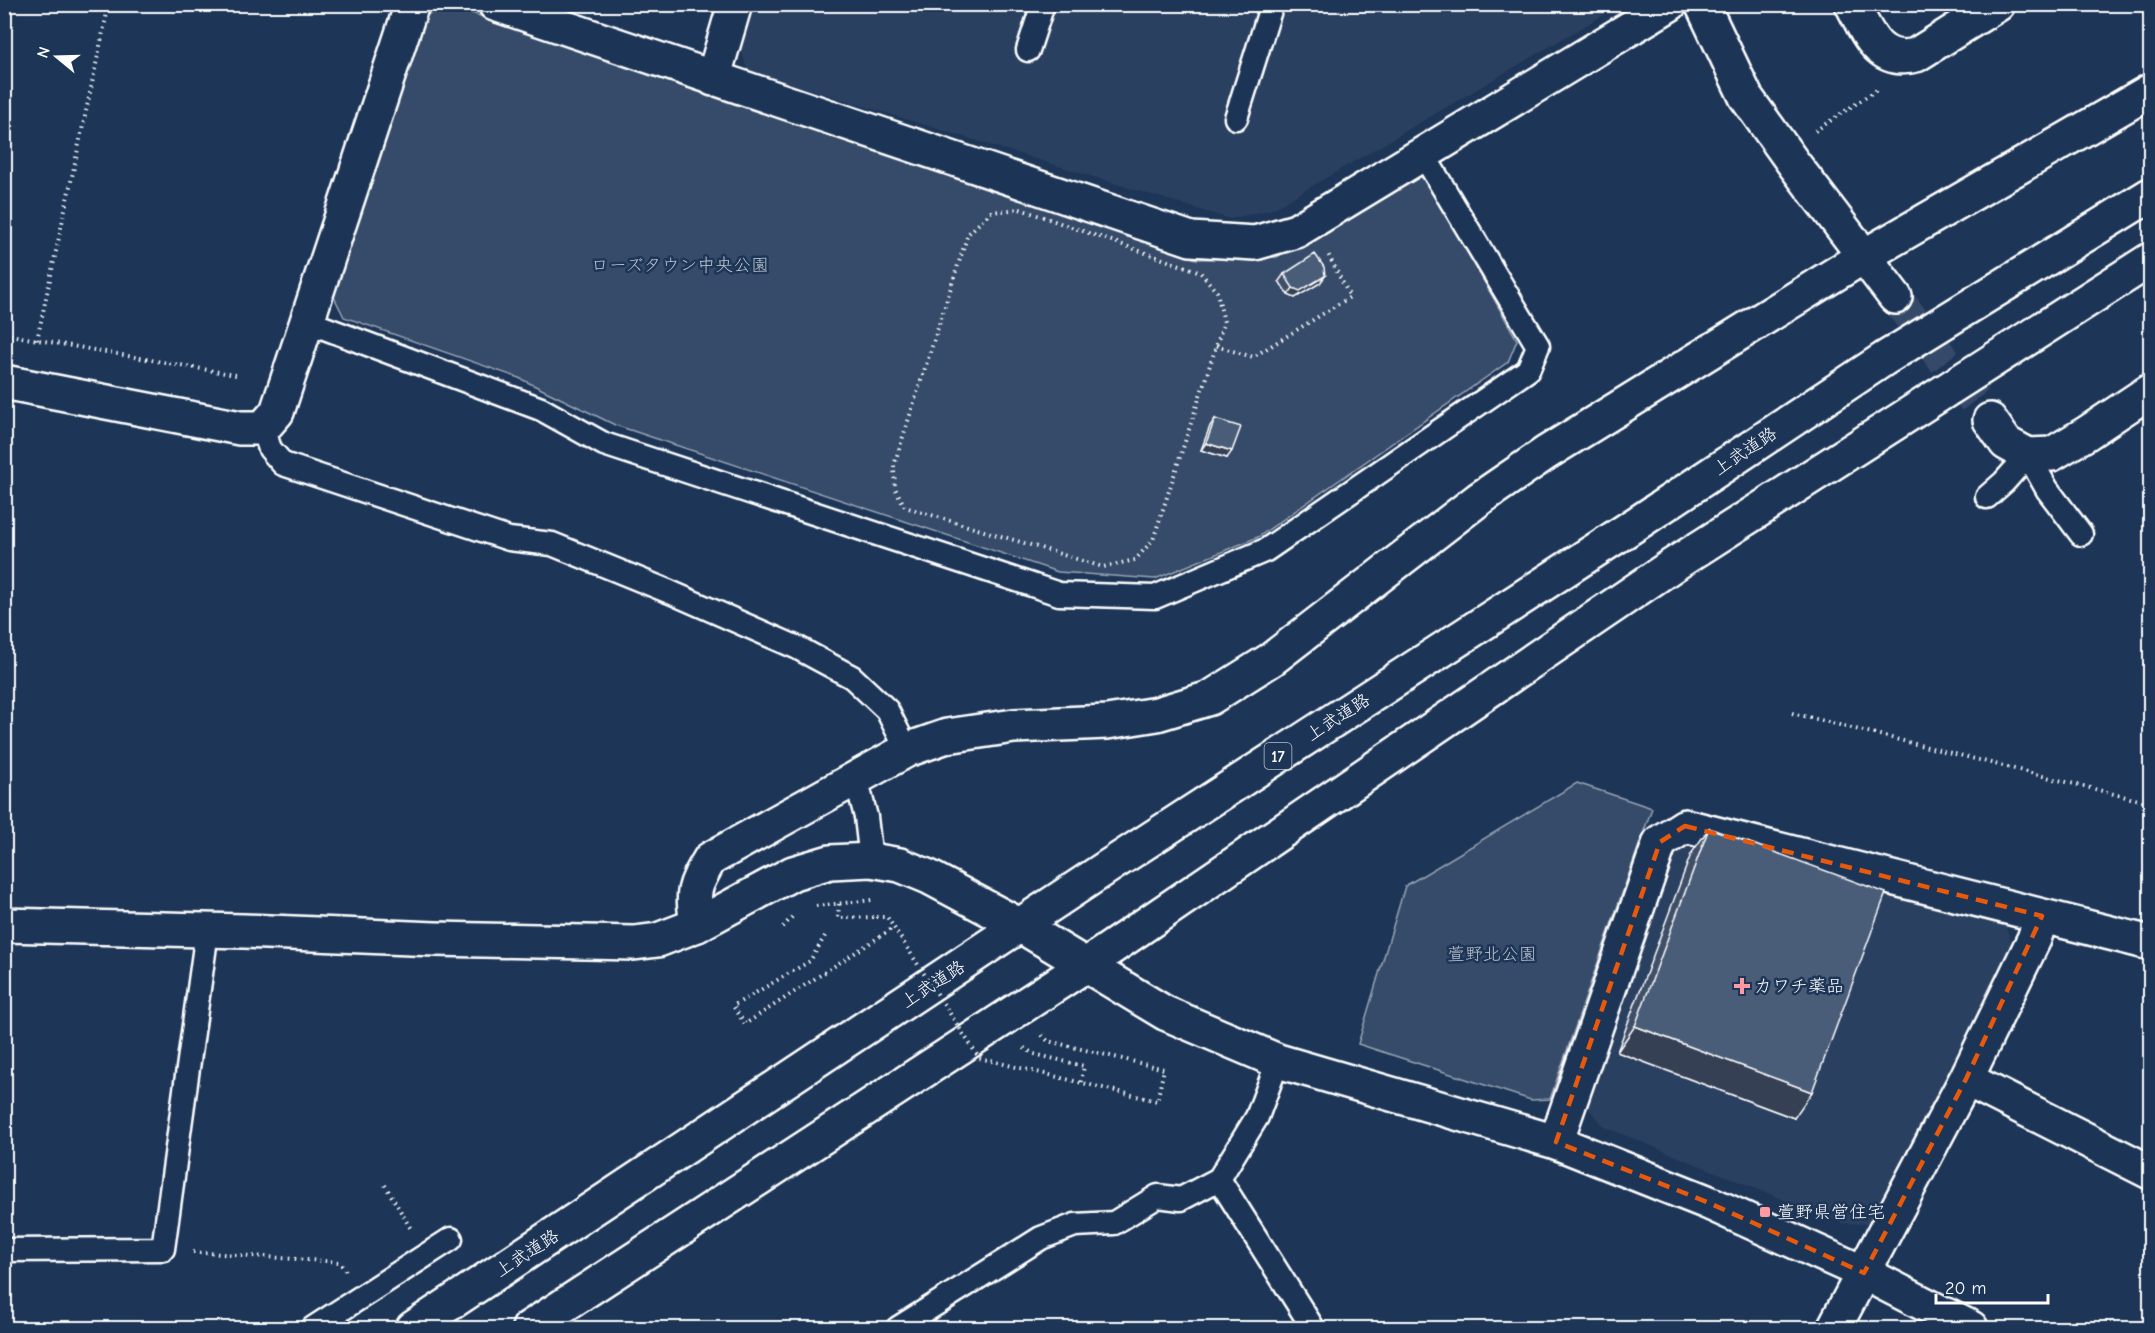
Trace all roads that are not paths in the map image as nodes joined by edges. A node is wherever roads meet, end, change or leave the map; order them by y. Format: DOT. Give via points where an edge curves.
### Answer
graph roads {
  1 [pos="412,4"];
  2 [pos="495,4"];
  3 [pos="735,4"];
  4 [pos="1043,4"];
  5 [pos="1272,4"];
  6 [pos="1670,4"];
  7 [pos="1702,4"];
  8 [pos="1852,4"];
  9 [pos="1998,4"];
  10 [pos="1028,51"];
  11 [pos="713,79"];
  12 [pos="2151,91"];
  13 [pos="1236,118"];
  14 [pos="1423,154"];
  15 [pos="2151,195"];
  16 [pos="1866,255"];
  17 [pos="2151,260"];
  18 [pos="1896,297"];
  19 [pos="306,321"];
  20 [pos="4,382"];
  21 [pos="2151,391"];
  22 [pos="1990,420"];
  23 [pos="262,428"];
  24 [pos="2028,455"];
  25 [pos="1987,497"];
  26 [pos="2081,534"];
  27 [pos="907,750"];
  28 [pos="856,778"];
  29 [pos="871,860"];
  30 [pos="2042,916"];
  31 [pos="697,925"];
  32 [pos="4,926"];
  33 [pos="1021,926"];
  34 [pos="207,931"];
  35 [pos="2151,943"];
  36 [pos="1086,965"];
  37 [pos="1278,1061"];
  38 [pos="1966,1078"];
  39 [pos="1556,1142"];
  40 [pos="2151,1172"];
  41 [pos="1219,1179"];
  42 [pos="451,1239"];
  43 [pos="4,1250"];
  44 [pos="1864,1273"];
  45 [pos="313,1329"];
  46 [pos="413,1329"];
  47 [pos="529,1329"];
  48 [pos="898,1329"];
  49 [pos="1313,1329"];
  50 [pos="1834,1329"];
  51 [pos="1971,1329"];
  1 -- 19 [label="main road"];
  2 -- 11 [label="main road"];
  3 -- 11 [label="main road"];
  4 -- 10 [label="lane"];
  5 -- 13 [label="lane"];
  6 -- 14 [label="main road"];
  7 -- 16 [label="main road" via="1746,97"];
  8 -- 9 [label="main road" via="1871,40 1879,48 1904,58 1916,55"];
  11 -- 14 [label="main road" via="1191,238 1255,243 1296,231"];
  12 -- 16 [label="main road"];
  14 -- 19 [label="lane" via="1538,346 1528,370 1266,550 1155,597 1059,594 604,444 541,409"];
  15 -- 33 [label="main road, 上武道路 / 17" via="1884,359"];
  16 -- 18 [label="main road"];
  16 -- 27 [label="main road" via="1546,453 1272,659 1210,698 1157,714 1107,722 1014,726 947,736"];
  17 -- 36 [label="main road" via="1673,565"];
  19 -- 23 [label="main road" via="277,412"];
  20 -- 23 [label="main road" via="240,428"];
  21 -- 24 [label="main road" via="2052,454"];
  22 -- 24 [label="main road" via="2006,443"];
  23 -- 27 [label="lane" via="270,449 283,464 509,539 552,544 798,648 852,678 887,710"];
  24 -- 25 [label="lane"];
  24 -- 26 [label="lane" via="2047,489"];
  27 -- 28 [label="main road"];
  28 -- 29 [label="lane"];
  28 -- 31 [label="main road" via="711,859 695,884"];
  29 -- 31 [label="main road" via="830,861 793,873"];
  29 -- 33 [label="main road" via="919,873"];
  30 -- 35 [label="main road"];
  30 -- 38 [label="main road"];
  30 -- 39 [label="main road" via="1685,826 1660,842"];
  31 -- 34 [label="main road" via="658,940 634,943"];
  32 -- 34 [label="main road"];
  33 -- 36 [label="main road"];
  33 -- 46 [label="main road, 上武道路 / 17"];
  34 -- 43 [label="lane" via="163,1250"];
  36 -- 37 [label="main road" via="1165,1013"];
  36 -- 47 [label="main road"];
  37 -- 39 [label="main road"];
  37 -- 41 [label="lane" via="1257,1117"];
  38 -- 40 [label="main road"];
  38 -- 44 [label="main road"];
  39 -- 44 [label="main road" via="1707,1202"];
  41 -- 48 [label="lane" via="1181,1199 1158,1196 1114,1223 1075,1225 1041,1238"];
  41 -- 49 [label="lane"];
  42 -- 45 [label="lane"];
  44 -- 50 [label="main road"];
  44 -- 51 [label="main road"];
}
